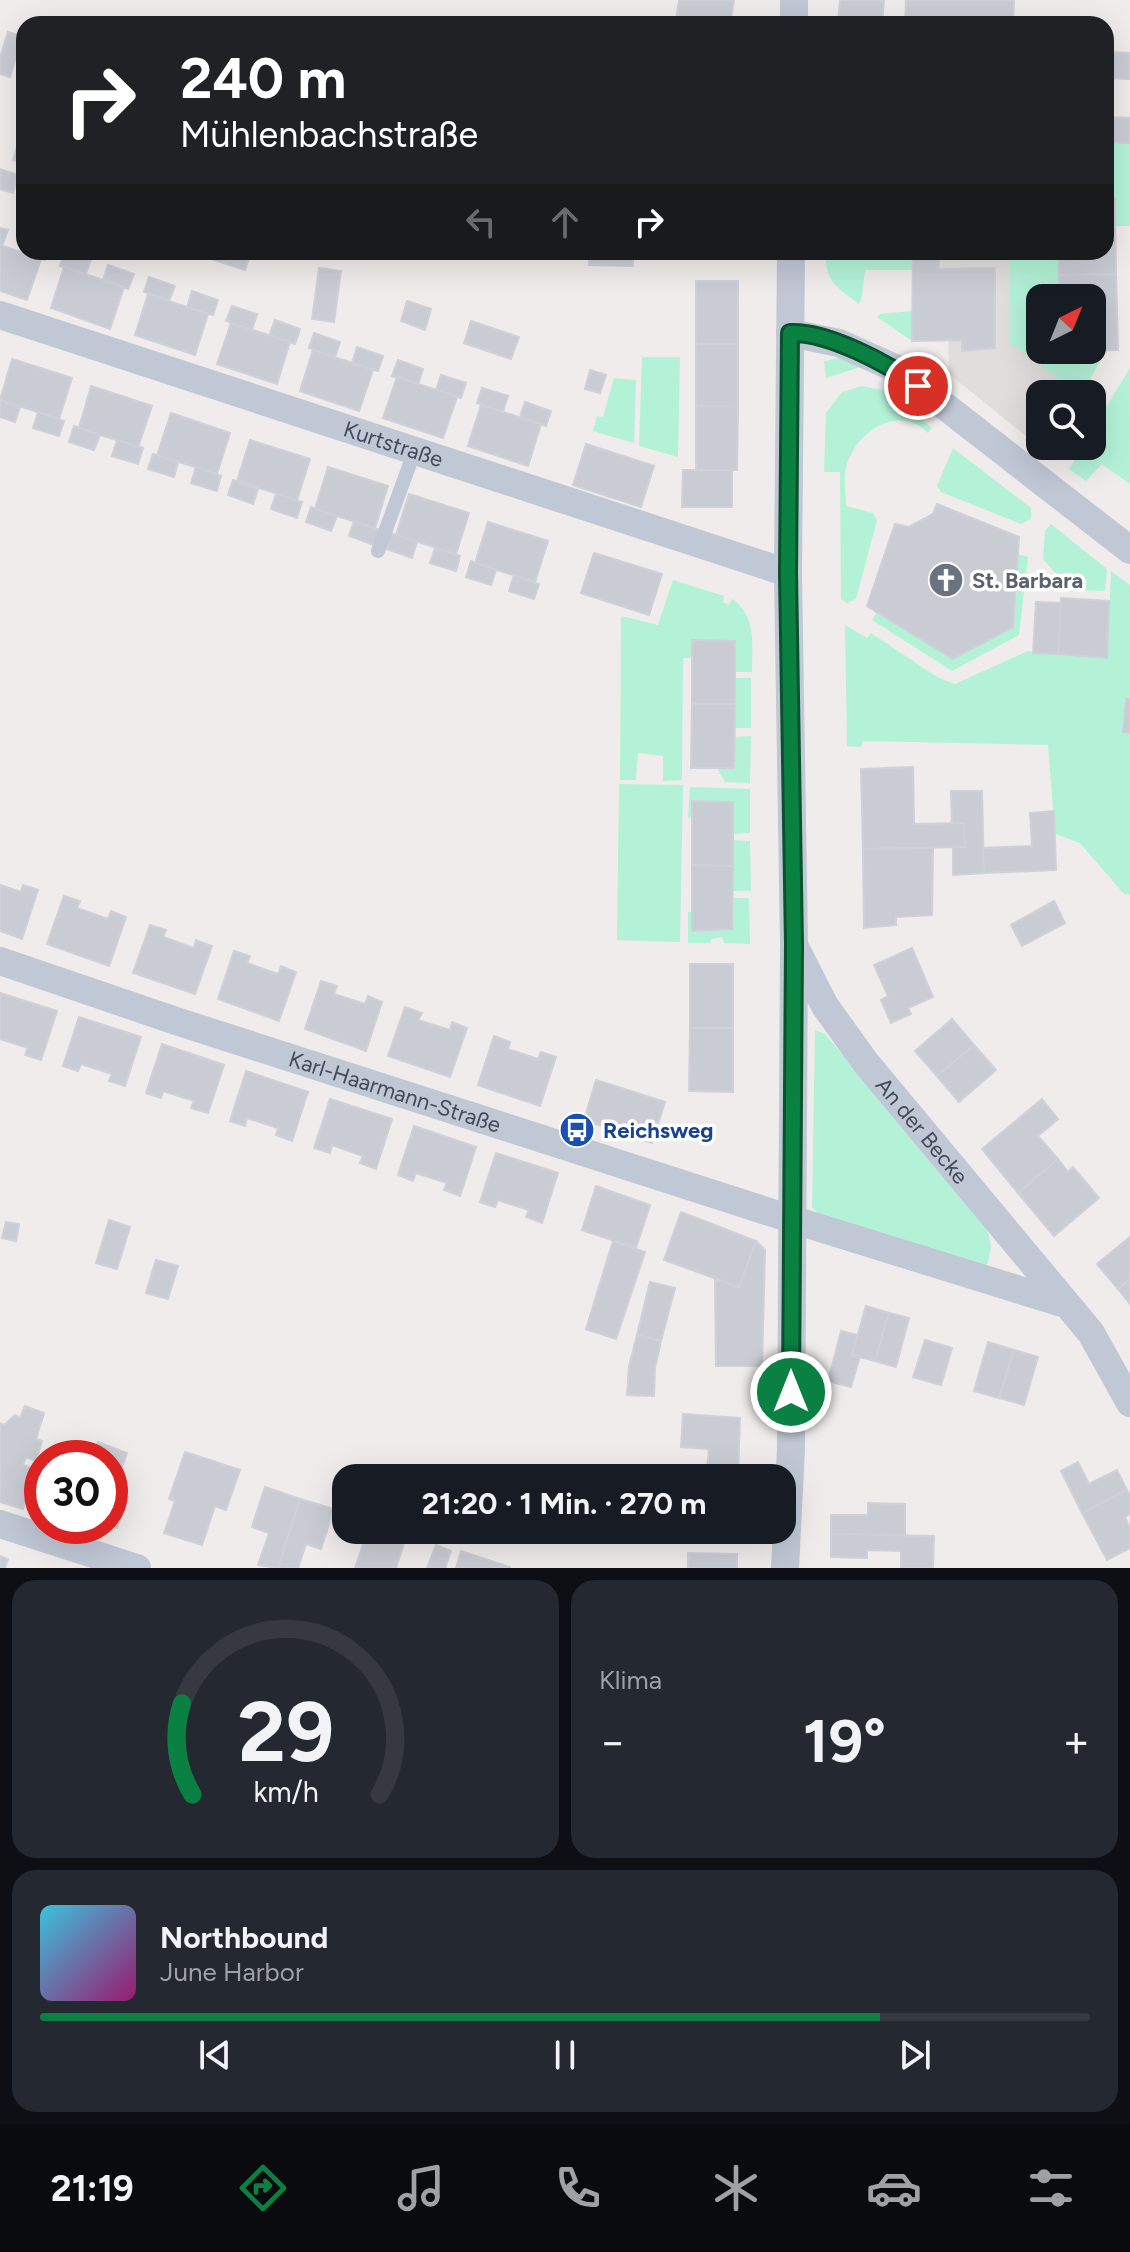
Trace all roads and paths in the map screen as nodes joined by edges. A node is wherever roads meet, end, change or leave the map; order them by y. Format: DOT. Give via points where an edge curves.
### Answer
graph roads {
  1 [pos="791,260"];
  2 [pos="0,315"];
  3 [pos="790,333"];
  4 [pos="415,450"];
  5 [pos="1130,550"];
  6 [pos="378,551"];
  7 [pos="788,573"];
  8 [pos="794,945"];
  9 [pos="0,961"];
  10 [pos="791,1219"];
  11 [pos="1065,1304"];
  12 [pos="1130,1403"];
  13 [pos="0,1524"];
  14 [pos="137,1568"];
  15 [pos="785,1568"];
  1 -- 3 [label="street"];
  2 -- 4 [label="street, Kurtstraße"];
  3 -- 5 [label="street" via="839,343 897,369"];
  3 -- 7 [label="street"];
  4 -- 6 [label="lane"];
  4 -- 7 [label="street, Kurtstraße"];
  7 -- 8 [label="street"];
  8 -- 10 [label="street"];
  8 -- 11 [label="street, An der Becke" via="825,1006 866,1063"];
  9 -- 10 [label="street, Karl-Haarmann-Straße"];
  10 -- 11 [label="street"];
  10 -- 15 [label="street"];
  11 -- 12 [label="street, An der Becke" via="1091,1333"];
  13 -- 14 [label="street"];
}
